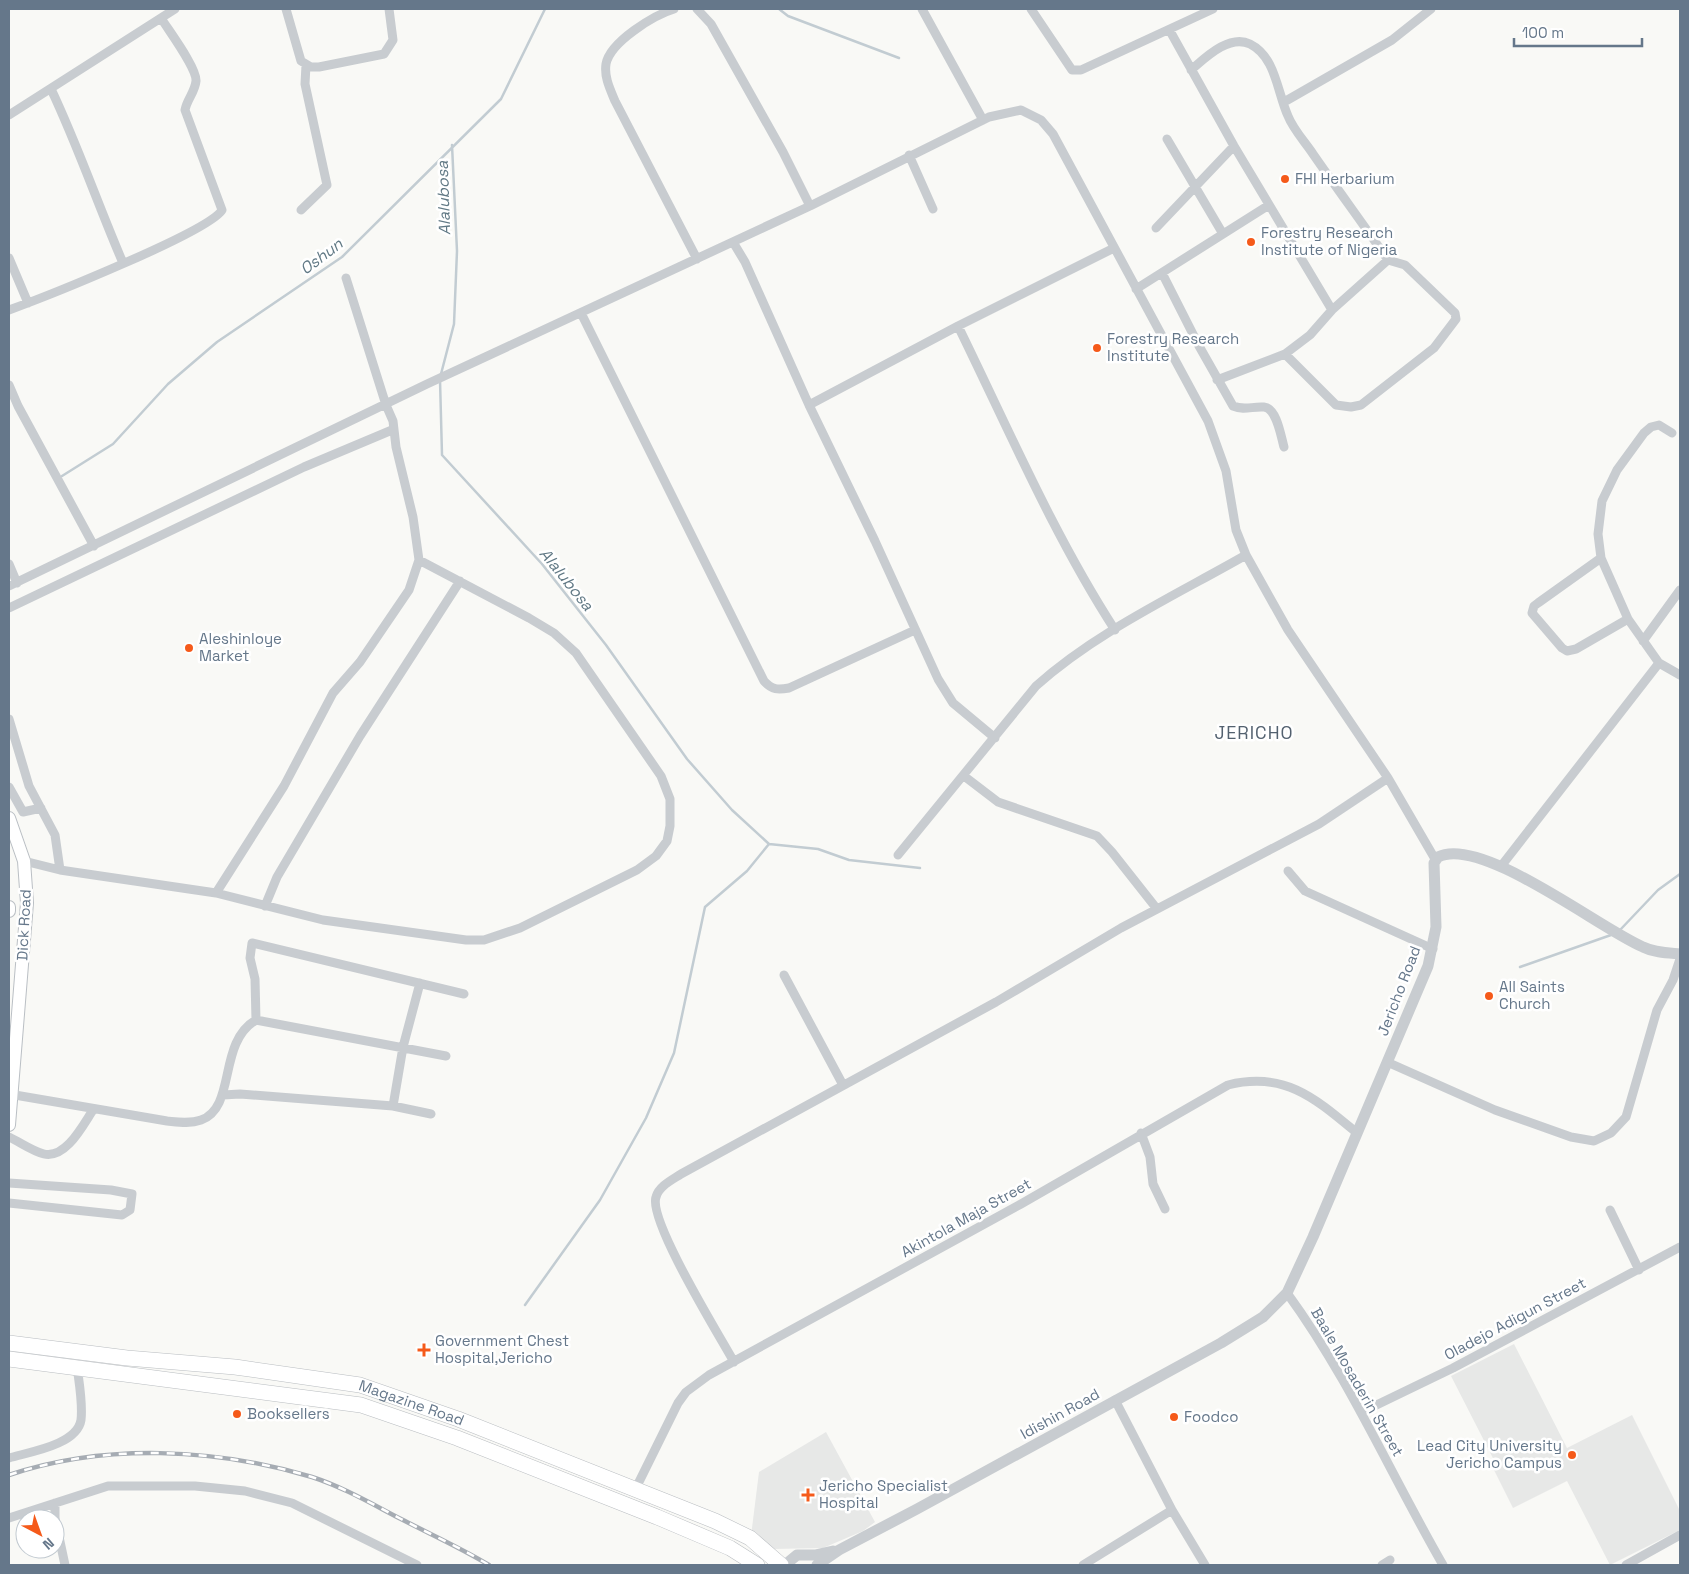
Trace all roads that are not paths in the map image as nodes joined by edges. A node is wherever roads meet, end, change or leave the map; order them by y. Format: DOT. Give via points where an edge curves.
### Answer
graph roads {
  1 [pos="175,9"];
  2 [pos="286,9"];
  3 [pos="389,9"];
  4 [pos="674,9"];
  5 [pos="697,9"];
  6 [pos="922,9"];
  7 [pos="1031,9"];
  8 [pos="1213,9"];
  9 [pos="1431,9"];
  10 [pos="161,18"];
  11 [pos="1170,31"];
  12 [pos="306,65"];
  13 [pos="1191,70"];
  14 [pos="51,89"];
  15 [pos="1284,102"];
  16 [pos="9,115"];
  17 [pos="984,120"];
  18 [pos="1167,139"];
  19 [pos="1234,146"];
  20 [pos="909,156"];
  21 [pos="1196,187"];
  22 [pos="1268,205"];
  23 [pos="810,206"];
  24 [pos="933,209"];
  25 [pos="301,210"];
  26 [pos="1156,228"];
  27 [pos="1223,234"];
  28 [pos="733,242"];
  29 [pos="1114,248"];
  30 [pos="9,258"];
  31 [pos="697,259"];
  32 [pos="1388,260"];
  33 [pos="123,263"];
  34 [pos="1162,273"];
  35 [pos="346,278"];
  36 [pos="1136,289"];
  37 [pos="28,303"];
  38 [pos="9,310"];
  39 [pos="1332,310"];
  40 [pos="581,313"];
  41 [pos="958,326"];
  42 [pos="1285,354"];
  43 [pos="1217,380"];
  44 [pos="9,385"];
  45 [pos="386,405"];
  46 [pos="809,405"];
  47 [pos="392,430"];
  48 [pos="1672,433"];
  49 [pos="1284,447"];
  50 [pos="94,546"];
  51 [pos="1246,555"];
  52 [pos="1600,558"];
  53 [pos="420,560"];
  54 [pos="9,564"];
  55 [pos="460,581"];
  56 [pos="13,584"];
  57 [pos="1680,590"];
  58 [pos="9,608"];
  59 [pos="1628,619"];
  60 [pos="915,630"];
  61 [pos="1115,630"];
  62 [pos="1643,641"];
  63 [pos="1658,663"];
  64 [pos="1680,675"];
  65 [pos="9,719"];
  66 [pos="995,738"];
  67 [pos="964,776"];
  68 [pos="1388,778"];
  69 [pos="9,788"];
  70 [pos="42,808"];
  71 [pos="9,818"];
  72 [pos="898,855"];
  73 [pos="1435,859"];
  74 [pos="24,861"];
  75 [pos="1502,866"];
  76 [pos="60,870"];
  77 [pos="1288,871"];
  78 [pos="216,893"];
  79 [pos="265,906"];
  80 [pos="9,907"];
  81 [pos="1157,910"];
  82 [pos="9,912"];
  83 [pos="1433,949"];
  84 [pos="1680,954"];
  85 [pos="1680,959"];
  86 [pos="784,975"];
  87 [pos="420,983"];
  88 [pos="464,994"];
  89 [pos="256,1020"];
  90 [pos="404,1047"];
  91 [pos="446,1056"];
  92 [pos="1387,1062"];
  93 [pos="843,1085"];
  94 [pos="10,1094"];
  95 [pos="223,1094"];
  96 [pos="393,1106"];
  97 [pos="93,1110"];
  98 [pos="431,1114"];
  99 [pos="9,1125"];
  100 [pos="1357,1132"];
  101 [pos="1142,1133"];
  102 [pos="9,1137"];
  103 [pos="9,1183"];
  104 [pos="9,1203"];
  105 [pos="1165,1209"];
  106 [pos="1610,1210"];
  107 [pos="1680,1246"];
  108 [pos="1639,1270"];
  109 [pos="1287,1293"];
  110 [pos="9,1343"];
  111 [pos="9,1358"];
  112 [pos="734,1362"];
  113 [pos="77,1366"];
  114 [pos="1115,1400"];
  115 [pos="1362,1412"];
  116 [pos="506,1438"];
  117 [pos="497,1454"];
  118 [pos="9,1458"];
  119 [pos="636,1488"];
  120 [pos="55,1503"];
  121 [pos="1172,1510"];
  122 [pos="9,1518"];
  123 [pos="1680,1535"];
  124 [pos="839,1550"];
  125 [pos="1390,1560"];
  126 [pos="65,1565"];
  127 [pos="417,1565"];
  128 [pos="758,1565"];
  129 [pos="781,1565"];
  130 [pos="785,1565"];
  131 [pos="817,1565"];
  132 [pos="1084,1565"];
  133 [pos="1205,1565"];
  134 [pos="1382,1565"];
  135 [pos="1443,1565"];
  136 [pos="1626,1565"];
  1 -- 10 [label="street"];
  2 -- 12 [label="street" via="301,61"];
  3 -- 12 [label="street" via="393,40 384,54 319,67"];
  4 -- 31 [label="street" via="648,20 622,41 606,62 605,74 615,101"];
  5 -- 23 [label="street" via="711,24 784,152"];
  6 -- 17 [label="street"];
  7 -- 11 [label="street" via="1072,70 1087,69"];
  8 -- 11 [label="street"];
  9 -- 15 [label="street" via="1392,40"];
  10 -- 14 [label="street"];
  10 -- 33 [label="street" via="195,74 193,91 185,110 222,210 214,219"];
  11 -- 13 [label="street"];
  12 -- 25 [label="street" via="305,84 327,185"];
  13 -- 15 [label="street" via="1228,44 1240,41 1249,44 1268,58"];
  13 -- 19 [label="street"];
  14 -- 16 [label="street"];
  14 -- 33 [label="street" via="73,135"];
  15 -- 32 [label="street" via="1288,117"];
  17 -- 20 [label="street"];
  17 -- 29 [label="street" via="1021,110 1041,120 1058,143"];
  18 -- 21 [label="street"];
  19 -- 21 [label="street"];
  19 -- 22 [label="street"];
  20 -- 23 [label="street"];
  20 -- 24 [label="street"];
  21 -- 26 [label="street"];
  21 -- 27 [label="street"];
  22 -- 27 [label="street"];
  22 -- 39 [label="street"];
  23 -- 28 [label="street"];
  27 -- 34 [label="street"];
  28 -- 31 [label="street"];
  28 -- 46 [label="street"];
  29 -- 36 [label="street"];
  29 -- 41 [label="street"];
  30 -- 37 [label="street"];
  31 -- 40 [label="street"];
  32 -- 39 [label="street"];
  32 -- 42 [label="street" via="1404,265 1455,313 1452,327 1434,348 1361,405 1351,407 1336,405"];
  33 -- 37 [label="street"];
  34 -- 36 [label="street"];
  34 -- 43 [label="street"];
  35 -- 45 [label="street"];
  36 -- 51 [label="street" via="1219,447 1236,530"];
  37 -- 38 [label="street"];
  39 -- 42 [label="street" via="1310,335"];
  40 -- 45 [label="street"];
  40 -- 60 [label="street" via="718,592 769,687 782,690 798,685"];
  41 -- 46 [label="street"];
  41 -- 61 [label="street" via="1079,571"];
  42 -- 43 [label="street"];
  43 -- 49 [label="street" via="1233,406 1269,409 1274,414"];
  44 -- 50 [label="street"];
  45 -- 47 [label="street" via="393,421"];
  45 -- 50 [label="street"];
  46 -- 60 [label="street"];
  47 -- 53 [label="street"];
  47 -- 58 [label="street" via="297,470"];
  48 -- 52 [label="street" via="1659,425 1651,427 1635,443 1617,470 1602,502 1598,534"];
  50 -- 56 [label="street"];
  51 -- 61 [label="street"];
  51 -- 68 [label="street" via="1288,630"];
  52 -- 59 [label="street"];
  52 -- 59 [label="street" via="1538,603 1532,613 1567,651"];
  53 -- 55 [label="street"];
  53 -- 78 [label="street" via="409,590 322,710 280,792"];
  54 -- 56 [label="street"];
  55 -- 79 [label="street" via="360,736 277,877"];
  55 -- 79 [label="street" via="538,623 576,653 661,776 670,799 667,841 656,856 629,874 564,908 484,940 414,934 324,920"];
  57 -- 62 [label="street"];
  59 -- 62 [label="street"];
  60 -- 66 [label="street" via="949,698"];
  61 -- 66 [label="street" via="1042,680"];
  62 -- 63 [label="street"];
  63 -- 64 [label="street"];
  63 -- 75 [label="street"];
  65 -- 70 [label="street" via="28,786"];
  66 -- 67 [label="street"];
  67 -- 72 [label="street"];
  67 -- 81 [label="street" via="998,802 1097,836"];
  68 -- 73 [label="street"];
  68 -- 81 [label="street" via="1319,824"];
  69 -- 70 [label="street" via="23,812"];
  70 -- 76 [label="street" via="55,835"];
  71 -- 74 [label="main road, Dick Road"];
  73 -- 75 [label="street" via="1446,854 1468,855"];
  73 -- 83 [label="street, Jericho Road" via="1436,927"];
  74 -- 76 [label="street"];
  74 -- 94 [label="main road, Dick Road" via="27,903"];
  75 -- 84 [label="street" via="1643,948"];
  76 -- 78 [label="street"];
  77 -- 83 [label="street" via="1305,891"];
  78 -- 79 [label="street"];
  80 -- 82 [label="main road, Dick Road"];
  81 -- 93 [label="street"];
  83 -- 92 [label="street, Jericho Road"];
  85 -- 92 [label="street" via="1657,1010 1626,1117 1611,1133 1594,1141 1571,1137 1502,1113"];
  86 -- 93 [label="street"];
  87 -- 88 [label="street"];
  87 -- 89 [label="street" via="252,943 250,958 255,979"];
  87 -- 90 [label="street"];
  89 -- 90 [label="street"];
  89 -- 95 [label="street" via="238,1035"];
  90 -- 91 [label="street"];
  90 -- 96 [label="street"];
  92 -- 100 [label="street, Jericho Road"];
  93 -- 112 [label="street" via="681,1174 656,1196 654,1207 666,1236"];
  94 -- 97 [label="street"];
  94 -- 99 [label="main road, Dick Road"];
  95 -- 96 [label="street"];
  95 -- 97 [label="street" via="208,1117 190,1123"];
  96 -- 98 [label="street"];
  97 -- 102 [label="street" via="71,1141 56,1153 43,1154"];
  100 -- 101 [label="street, Akintola Maja Street" via="1304,1094 1267,1080 1228,1085"];
  100 -- 109 [label="street, Jericho Road"];
  101 -- 105 [label="street" via="1150,1157 1153,1184"];
  101 -- 112 [label="street, Akintola Maja Street" via="1079,1172"];
  103 -- 104 [label="street" via="132,1194 130,1210 122,1215"];
  106 -- 108 [label="street"];
  107 -- 108 [label="street, Oladejo Adigun Street"];
  108 -- 115 [label="street, Oladejo Adigun Street"];
  109 -- 114 [label="street, Idishin Road" via="1263,1317 1246,1328"];
  109 -- 115 [label="street, Baale Mosaderin Street"];
  110 -- 116 [label="main road, Magazine Road" via="344,1382 413,1402"];
  111 -- 113 [label="main road, Magazine Road"];
  112 -- 119 [label="street, Akintola Maja Street" via="709,1375 682,1398"];
  113 -- 117 [label="main road, Magazine Road" via="360,1405"];
  113 -- 118 [label="street" via="81,1421 75,1432 60,1443"];
  114 -- 121 [label="street"];
  114 -- 124 [label="street, Idishin Road"];
  115 -- 135 [label="street, Baale Mosaderin Street"];
  116 -- 117 [label="main road"];
  116 -- 119 [label="main road, Magazine Road"];
  117 -- 128 [label="main road, Magazine Road" via="713,1540"];
  119 -- 129 [label="main road, Magazine Road" via="741,1533"];
  120 -- 122 [label="street"];
  120 -- 126 [label="street"];
  120 -- 127 [label="street" via="108,1486 195,1486 245,1491 292,1503"];
  121 -- 132 [label="street"];
  121 -- 133 [label="street"];
  123 -- 136 [label="street"];
  124 -- 130 [label="street" via="797,1555"];
  124 -- 131 [label="street"];
  125 -- 134 [label="street"];
}
